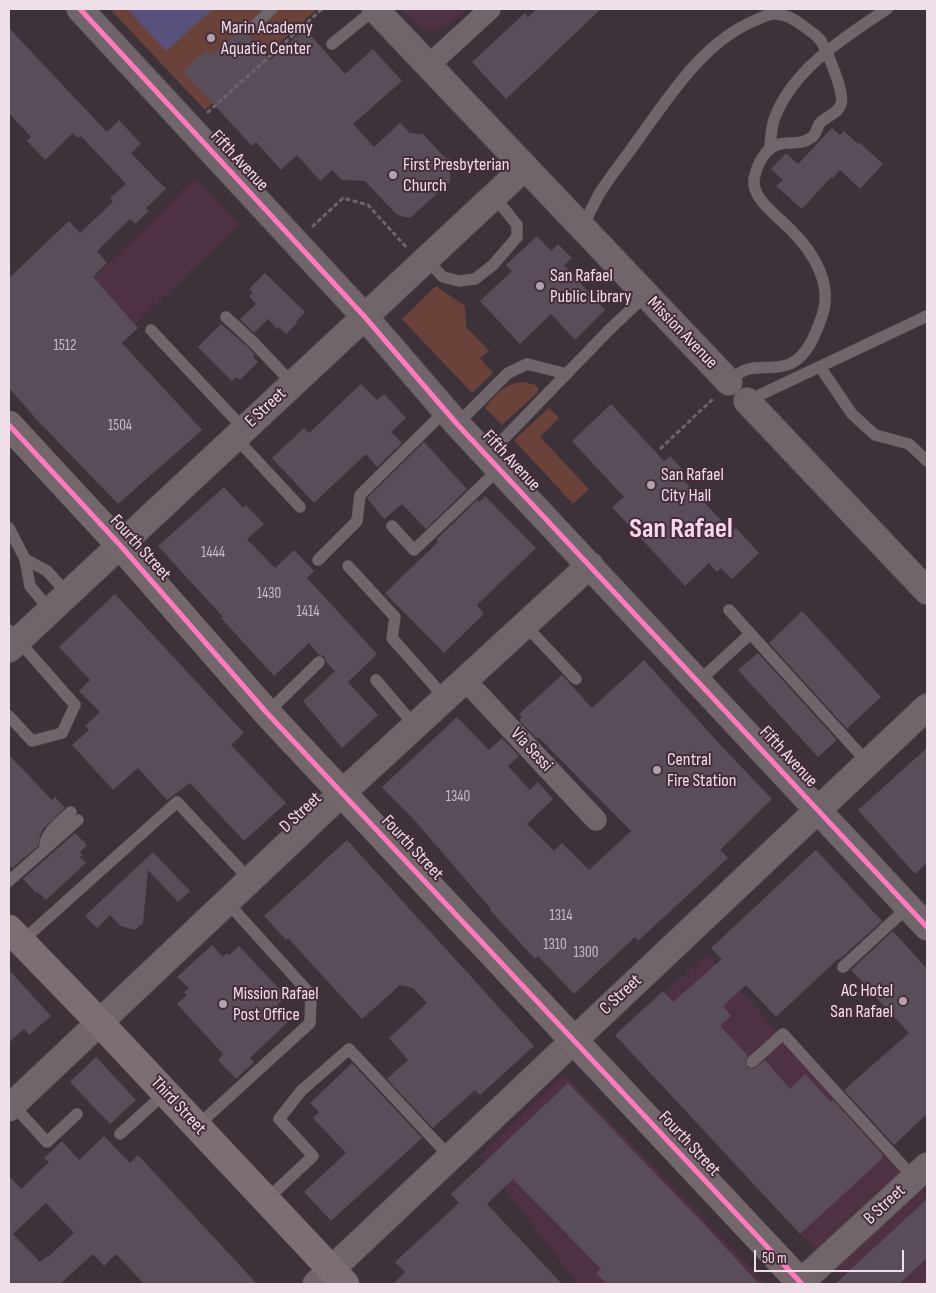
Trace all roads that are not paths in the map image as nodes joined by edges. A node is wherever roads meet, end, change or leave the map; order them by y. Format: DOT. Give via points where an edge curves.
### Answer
graph roads {
  1 [pos="80,9"];
  2 [pos="272,9"];
  3 [pos="375,9"];
  4 [pos="490,9"];
  5 [pos="887,9"];
  6 [pos="254,26"];
  7 [pos="332,44"];
  8 [pos="825,51"];
  9 [pos="429,65"];
  10 [pos="770,148"];
  11 [pos="524,168"];
  12 [pos="494,196"];
  13 [pos="582,228"];
  14 [pos="423,261"];
  15 [pos="646,295"];
  16 [pos="364,316"];
  17 [pos="927,316"];
  18 [pos="226,317"];
  19 [pos="151,330"];
  20 [pos="820,367"];
  21 [pos="567,374"];
  22 [pos="292,383"];
  23 [pos="722,390"];
  24 [pos="747,401"];
  25 [pos="451,418"];
  26 [pos="9,425"];
  27 [pos="240,433"];
  28 [pos="927,461"];
  29 [pos="493,463"];
  30 [pos="300,506"];
  31 [pos="392,526"];
  32 [pos="9,528"];
  33 [pos="120,545"];
  34 [pos="25,559"];
  35 [pos="318,560"];
  36 [pos="590,565"];
  37 [pos="348,566"];
  38 [pos="927,591"];
  39 [pos="58,601"];
  40 [pos="729,610"];
  41 [pos="525,625"];
  42 [pos="750,634"];
  43 [pos="12,640"];
  44 [pos="319,662"];
  45 [pos="576,679"];
  46 [pos="376,680"];
  47 [pos="466,681"];
  48 [pos="698,682"];
  49 [pos="446,699"];
  50 [pos="927,707"];
  51 [pos="267,712"];
  52 [pos="9,716"];
  53 [pos="416,727"];
  54 [pos="868,763"];
  55 [pos="342,794"];
  56 [pos="818,810"];
  57 [pos="74,816"];
  58 [pos="596,820"];
  59 [pos="250,880"];
  60 [pos="9,881"];
  61 [pos="227,902"];
  62 [pos="908,907"];
  63 [pos="927,928"];
  64 [pos="15,935"];
  65 [pos="843,966"];
  66 [pos="99,1022"];
  67 [pos="572,1041"];
  68 [pos="752,1062"];
  69 [pos="165,1092"];
  70 [pos="11,1107"];
  71 [pos="77,1114"];
  72 [pos="197,1126"];
  73 [pos="120,1134"];
  74 [pos="450,1157"];
  75 [pos="923,1171"];
  76 [pos="266,1200"];
  77 [pos="331,1279"];
  78 [pos="800,1284"];
  1 -- 16 [label="street, Fifth Avenue"];
  2 -- 6 [label="lane"];
  3 -- 7 [label="lane"];
  3 -- 9 [label="street, Mission Avenue"];
  4 -- 9 [label="street"];
  5 -- 8 [label="lane"];
  8 -- 10 [label="lane" via="786,95 774,118"];
  8 -- 10 [label="lane" via="841,92 841,104 836,112 819,124 812,137"];
  8 -- 13 [label="lane" via="820,41 790,16 771,14 746,24 717,45 693,67 666,100 601,191"];
  9 -- 11 [label="street, Mission Avenue"];
  10 -- 23 [label="lane" via="757,168 754,187 760,199 793,232 817,264 826,287 826,303 812,340 798,358 785,365 746,369 735,374"];
  11 -- 12 [label="street, E Street"];
  11 -- 13 [label="street, Mission Avenue"];
  12 -- 14 [label="street, E Street"];
  12 -- 14 [label="lane" via="517,225 517,237 493,265 474,279 459,281 443,277"];
  13 -- 15 [label="street, Mission Avenue"];
  14 -- 16 [label="street, E Street"];
  15 -- 21 [label="lane"];
  15 -- 23 [label="street, Mission Avenue"];
  16 -- 22 [label="street, E Street"];
  16 -- 25 [label="street, Fifth Avenue"];
  17 -- 20 [label="lane"];
  18 -- 22 [label="lane"];
  19 -- 27 [label="lane"];
  20 -- 24 [label="lane"];
  20 -- 28 [label="lane" via="852,414 875,435 908,444"];
  21 -- 25 [label="lane" via="527,364 508,372"];
  21 -- 29 [label="lane"];
  22 -- 27 [label="street, E Street"];
  23 -- 24 [label="street, Mission Avenue"];
  24 -- 38 [label="street, Mission Avenue"];
  25 -- 29 [label="street, Fifth Avenue"];
  25 -- 35 [label="lane" via="360,495 357,521"];
  26 -- 33 [label="main road, Fourth Street"];
  27 -- 30 [label="lane"];
  27 -- 33 [label="street, E Street"];
  29 -- 31 [label="lane" via="414,550"];
  29 -- 36 [label="street, Fifth Avenue"];
  32 -- 34 [label="lane"];
  33 -- 39 [label="street, E Street"];
  33 -- 51 [label="main road, Fourth Street"];
  34 -- 39 [label="lane" via="47,571"];
  34 -- 39 [label="lane" via="30,586"];
  36 -- 41 [label="street, D Street"];
  36 -- 48 [label="street, Fifth Avenue"];
  37 -- 49 [label="lane" via="395,617 392,638"];
  39 -- 43 [label="street, E Street"];
  40 -- 42 [label="lane"];
  41 -- 45 [label="lane"];
  41 -- 47 [label="street, D Street"];
  42 -- 48 [label="lane"];
  42 -- 54 [label="lane"];
  43 -- 52 [label="lane" via="75,705 62,733 32,741"];
  44 -- 51 [label="lane"];
  46 -- 53 [label="lane"];
  47 -- 49 [label="street, D Street"];
  47 -- 58 [label="street, Via Sessi"];
  48 -- 56 [label="street, Fifth Avenue"];
  49 -- 53 [label="street, D Street"];
  50 -- 54 [label="street, C Street"];
  51 -- 55 [label="main road, Fourth Street"];
  53 -- 55 [label="street, D Street"];
  54 -- 56 [label="street, C Street"];
  55 -- 59 [label="street, D Street"];
  55 -- 67 [label="main road, Fourth Street"];
  56 -- 62 [label="street, Fifth Avenue"];
  56 -- 67 [label="street, C Street"];
  57 -- 60 [label="lane" via="45,849"];
  59 -- 61 [label="street, D Street"];
  59 -- 64 [label="lane" via="177,802"];
  61 -- 66 [label="street, D Street"];
  61 -- 72 [label="lane" via="311,995 310,1023"];
  62 -- 63 [label="street, Fifth Avenue"];
  62 -- 65 [label="lane"];
  64 -- 66 [label="main road, Third Street"];
  66 -- 69 [label="main road, Third Street"];
  66 -- 70 [label="street, D Street"];
  67 -- 74 [label="street, C Street"];
  67 -- 78 [label="main road, Fourth Street"];
  68 -- 75 [label="lane" via="783,1034"];
  69 -- 72 [label="main road, Third Street"];
  69 -- 73 [label="lane"];
  70 -- 71 [label="lane" via="47,1142"];
  72 -- 76 [label="main road, Third Street"];
  74 -- 76 [label="lane" via="349,1049 301,1091 279,1119 313,1156"];
  74 -- 77 [label="street, C Street"];
  75 -- 78 [label="street, B Street"];
  76 -- 77 [label="main road, Third Street"];
}
